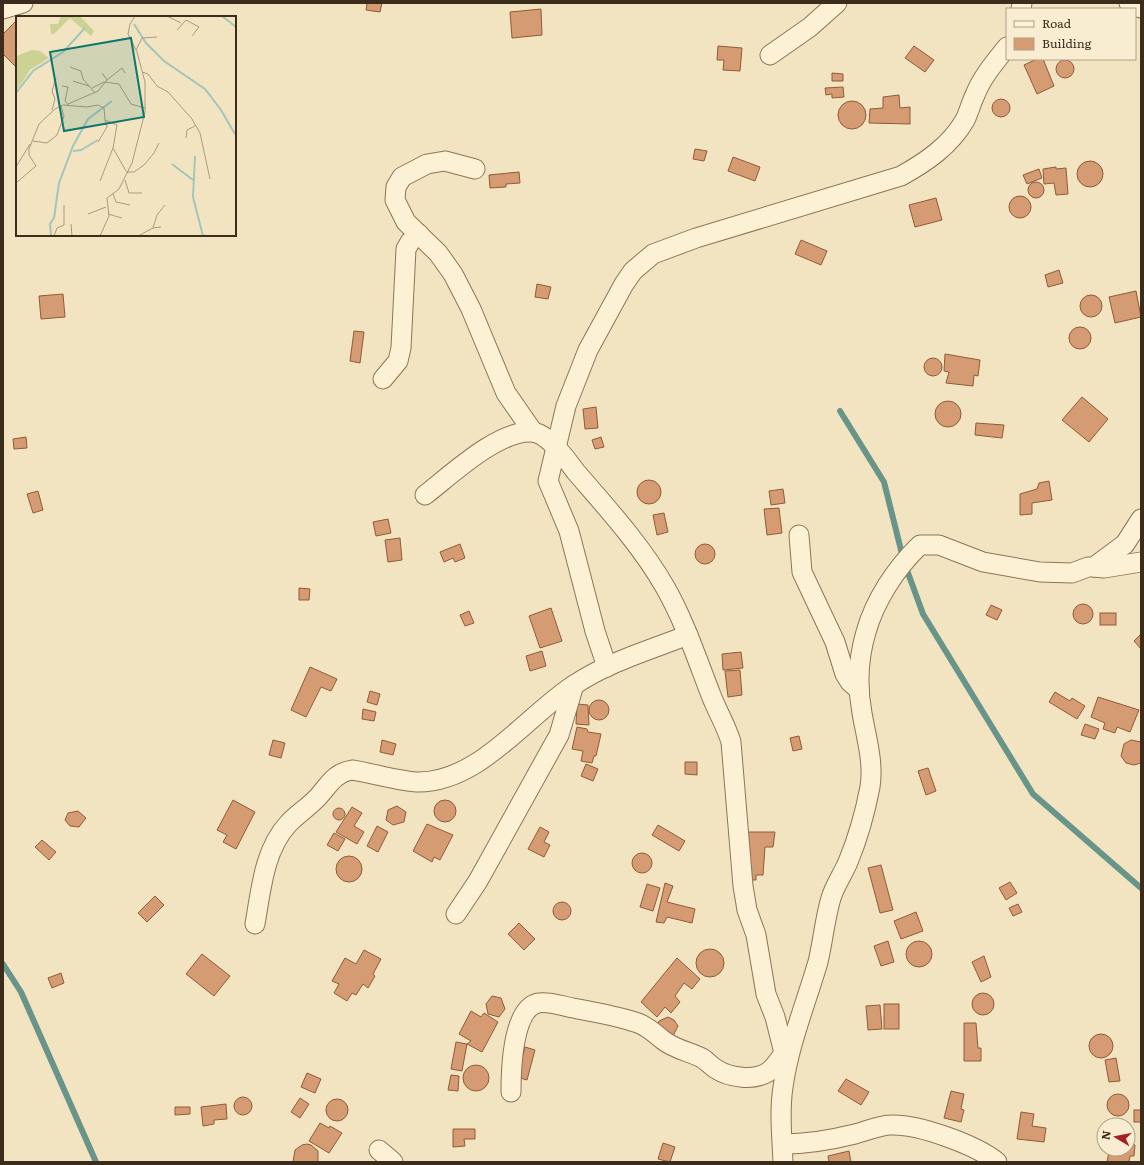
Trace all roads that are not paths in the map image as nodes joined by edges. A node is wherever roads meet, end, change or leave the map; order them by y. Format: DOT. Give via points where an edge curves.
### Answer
graph roads {
  1 [pos="23,3"];
  2 [pos="837,3"];
  3 [pos="1129,3"];
  4 [pos="1141,8"];
  5 [pos="3,9"];
  6 [pos="1006,48"];
  7 [pos="770,55"];
  8 [pos="475,169"];
  9 [pos="419,234"];
  10 [pos="383,379"];
  11 [pos="533,432"];
  12 [pos="555,447"];
  13 [pos="425,495"];
  14 [pos="1141,520"];
  15 [pos="799,535"];
  16 [pos="1141,562"];
  17 [pos="1094,567"];
  18 [pos="688,635"];
  19 [pos="607,667"];
  20 [pos="574,685"];
  21 [pos="859,690"];
  22 [pos="456,914"];
  23 [pos="255,924"];
  24 [pos="786,1053"];
  25 [pos="511,1092"];
  26 [pos="379,1150"];
  27 [pos="783,1153"];
  28 [pos="393,1162"];
  29 [pos="997,1162"];
  1 -- 5 [label="street"];
  2 -- 7 [label="street" via="810,27"];
  3 -- 4 [label="street"];
  6 -- 12 [label="street" via="981,83 964,122 932,158 919,166 901,176 861,189 696,238 653,254 643,262 624,284 588,350 566,406"];
  8 -- 9 [label="street" via="445,161 427,164 402,177 396,187 395,200 406,222"];
  9 -- 10 [label="street" via="406,249 401,348 398,361"];
  9 -- 11 [label="street" via="438,253 453,274 471,309 506,393"];
  11 -- 12 [label="street" via="540,434"];
  11 -- 13 [label="street" via="506,437 488,446"];
  12 -- 18 [label="street" via="645,557 664,586"];
  12 -- 19 [label="street" via="548,481 569,531"];
  14 -- 17 [label="street" via="1125,544"];
  15 -- 21 [label="street" via="802,572 835,642 845,674"];
  16 -- 17 [label="street" via="1104,568"];
  17 -- 21 [label="street" via="1072,572 1040,572 983,562 939,545 920,545 898,570 874,610 861,657"];
  18 -- 19 [label="street"];
  18 -- 24 [label="street" via="731,742 745,897 756,935 766,994"];
  19 -- 20 [label="street"];
  20 -- 22 [label="street" via="559,735 478,881"];
  20 -- 23 [label="street" via="505,742 452,776 416,782 352,770 342,771 336,775 317,798 288,823 274,844 264,876"];
  21 -- 24 [label="street" via="870,756 870,787 858,836 848,864 831,898 818,961"];
  24 -- 25 [label="street" via="767,1072 758,1076 729,1075 704,1059 664,1041 653,1031 638,1024 548,1003 536,1004 529,1008 522,1018 516,1035"];
  24 -- 27 [label="street" via="780,1115"];
  26 -- 28 [label="street"];
  27 -- 29 [label="street" via="807,1144 890,1125 912,1126 931,1132 988,1155"];
}
